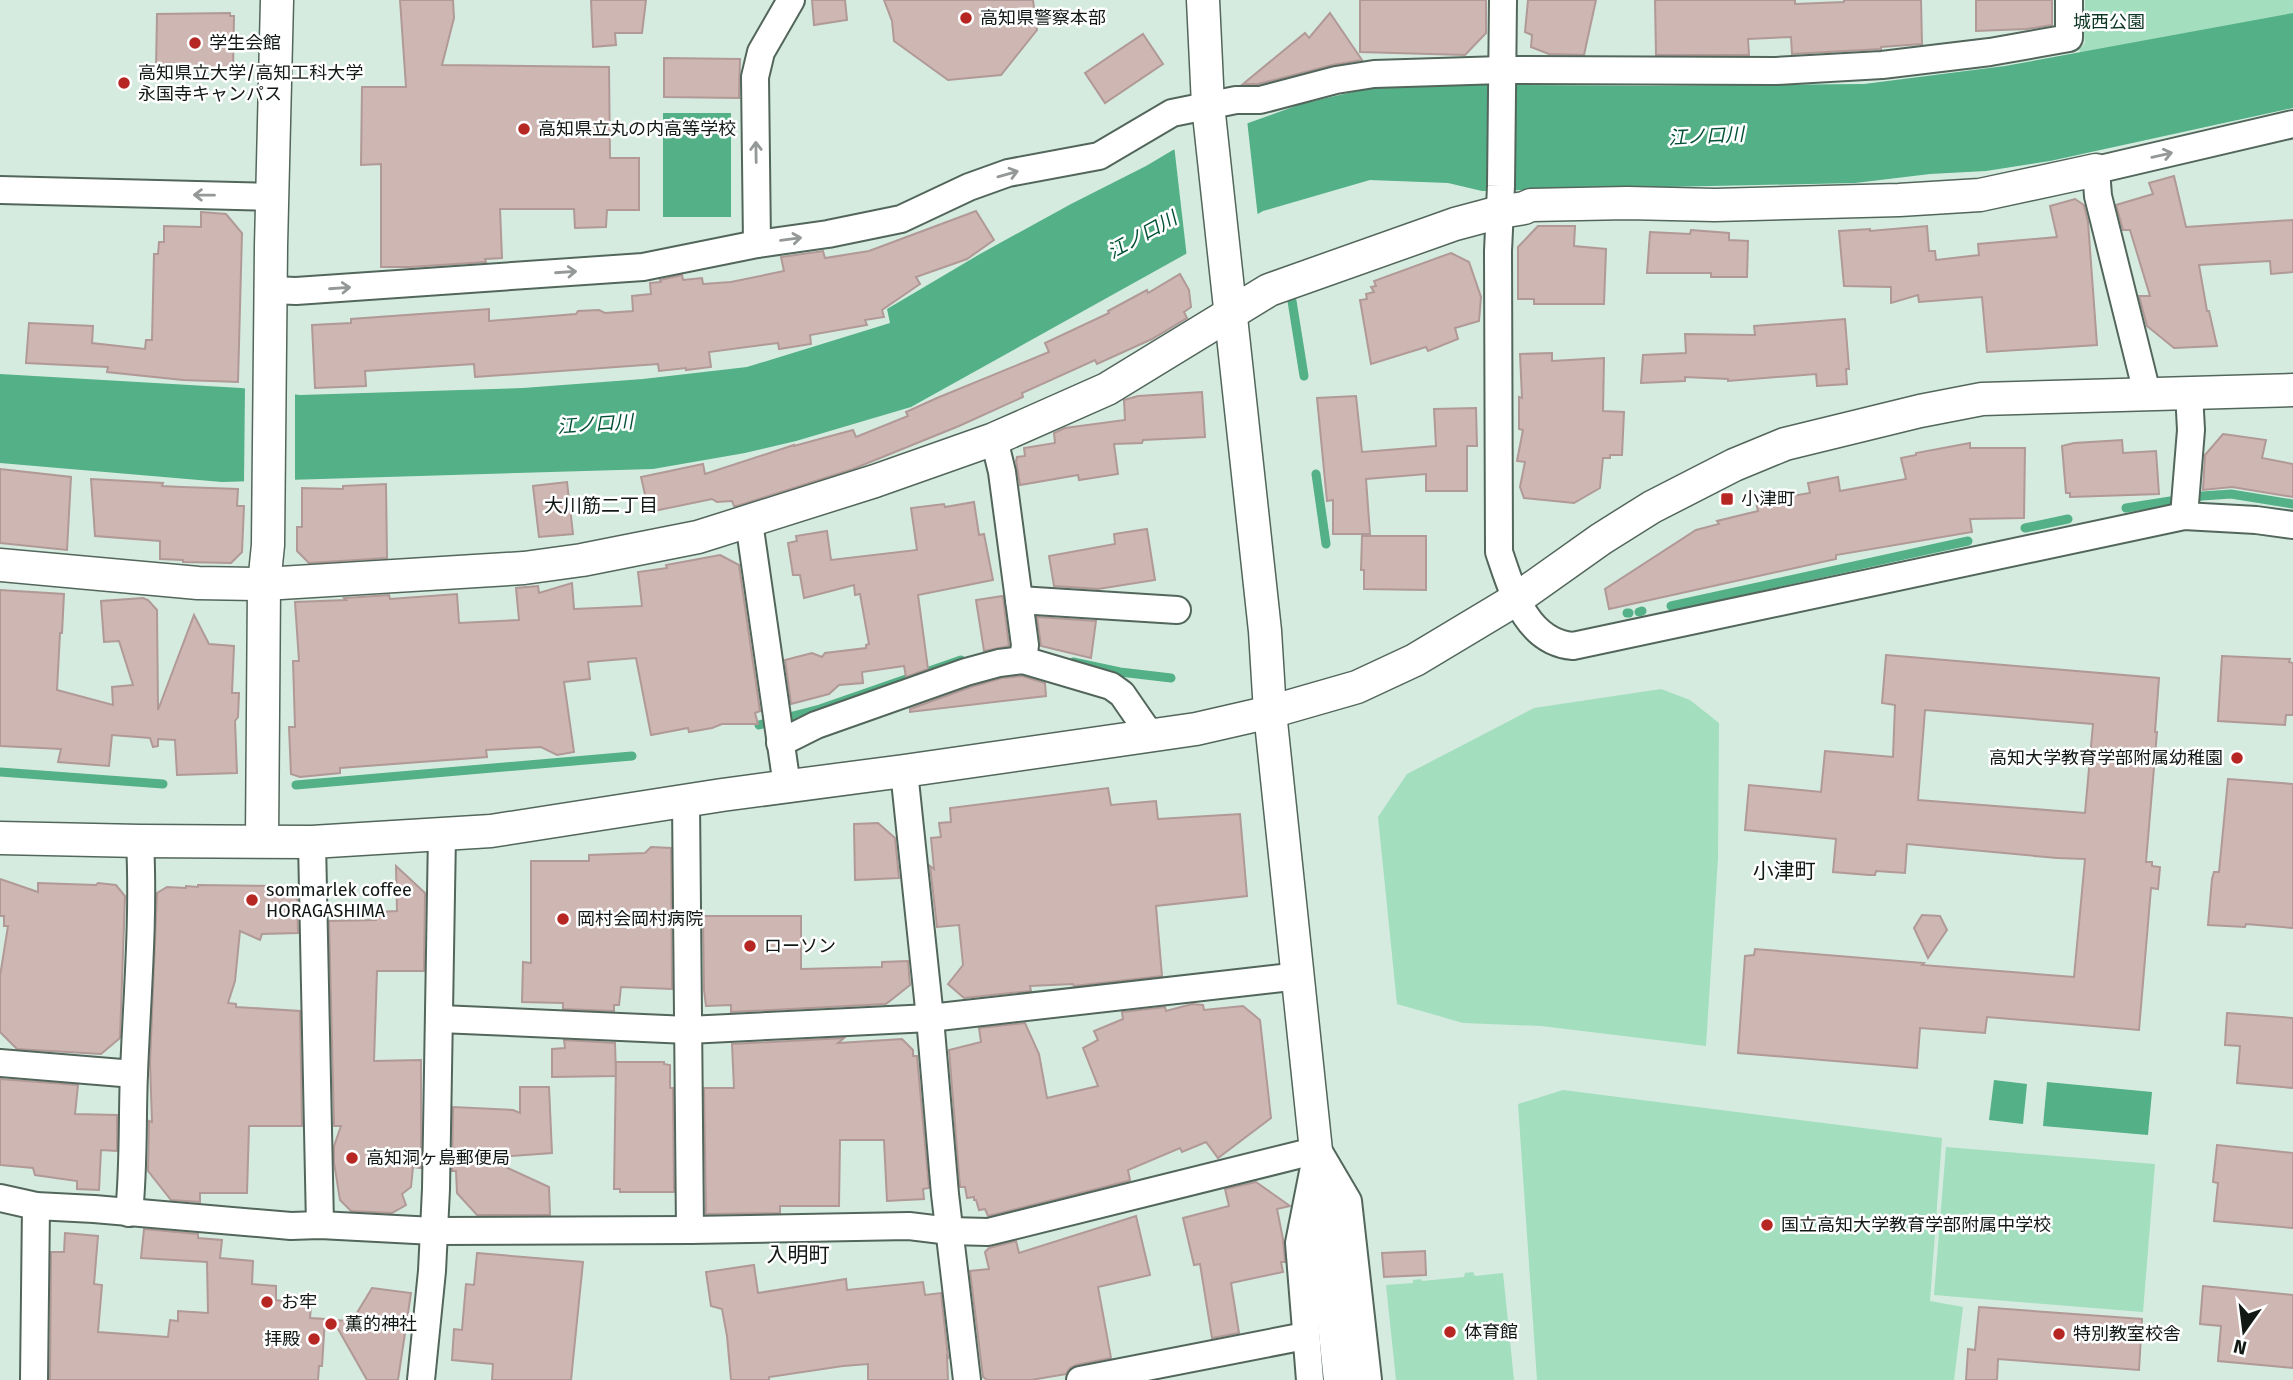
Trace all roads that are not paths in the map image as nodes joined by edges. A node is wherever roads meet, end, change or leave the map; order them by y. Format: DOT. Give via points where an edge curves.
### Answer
graph roads {
  1 [pos="277,0"];
  2 [pos="791,0"];
  3 [pos="1203,0"];
  4 [pos="1503,0"];
  5 [pos="2069,0"];
  6 [pos="1502,76"];
  7 [pos="1209,115"];
  8 [pos="2293,124"];
  9 [pos="2096,170"];
  10 [pos="0,190"];
  11 [pos="272,197"];
  12 [pos="1500,202"];
  13 [pos="757,244"];
  14 [pos="271,290"];
  15 [pos="1231,313"];
  16 [pos="2293,390"];
  17 [pos="2189,392"];
  18 [pos="2147,393"];
  19 [pos="994,439"];
  20 [pos="2185,503"];
  21 [pos="749,522"];
  22 [pos="2293,526"];
  23 [pos="0,565"];
  24 [pos="264,584"];
  25 [pos="1018,600"];
  26 [pos="1515,600"];
  27 [pos="1177,610"];
  28 [pos="1024,653"];
  29 [pos="1270,712"];
  30 [pos="779,730"];
  31 [pos="1151,736"];
  32 [pos="904,771"];
  33 [pos="787,786"];
  34 [pos="685,801"];
  35 [pos="442,834"];
  36 [pos="0,838"];
  37 [pos="140,841"];
  38 [pos="262,841"];
  39 [pos="312,842"];
  40 [pos="1299,976"];
  41 [pos="930,1018"];
  42 [pos="440,1019"];
  43 [pos="688,1030"];
  44 [pos="0,1063"];
  45 [pos="134,1074"];
  46 [pos="1318,1150"];
  47 [pos="0,1198"];
  48 [pos="36,1206"];
  49 [pos="130,1213"];
  50 [pos="320,1225"];
  51 [pos="690,1230"];
  52 [pos="434,1231"];
  53 [pos="950,1231"];
  54 [pos="1305,1336"];
  55 [pos="34,1380"];
  56 [pos="421,1380"];
  57 [pos="967,1380"];
  58 [pos="1080,1380"];
  59 [pos="1310,1380"];
  60 [pos="1340,1380"];
  61 [pos="1368,1380"];
  1 -- 11 [label="street"];
  13 -- 2 [label="street, one-way" via="755,77 761,52"];
  3 -- 7 [label="street"];
  4 -- 6 [label="street"];
  5 -- 6 [label="street" via="2069,38 1976,53 1882,65 1776,71"];
  6 -- 7 [label="street" via="1374,74 1260,100 1236,100"];
  6 -- 12 [label="street"];
  13 -- 7 [label="street, one-way" via="901,219 1008,173 1099,156 1171,114"];
  7 -- 15 [label="street"];
  9 -- 8 [label="street, one-way"];
  9 -- 12 [label="street" via="1980,195 1524,208"];
  9 -- 18 [label="street" via="2098,196"];
  11 -- 10 [label="street, one-way"];
  11 -- 14 [label="street"];
  12 -- 15 [label="street" via="1455,224 1269,290"];
  12 -- 26 [label="street" via="1499,552"];
  14 -- 13 [label="street, one-way" via="643,267"];
  14 -- 24 [label="street"];
  15 -- 19 [label="street" via="1107,389"];
  15 -- 29 [label="street"];
  16 -- 17 [label="street"];
  17 -- 18 [label="street"];
  17 -- 20 [label="street"];
  18 -- 26 [label="street" via="1982,399 1785,444 1652,507"];
  19 -- 21 [label="street"];
  19 -- 25 [label="street"];
  20 -- 22 [label="street"];
  20 -- 26 [label="street" via="1573,646 1558,645 1539,632"];
  21 -- 24 [label="street" via="698,537 524,568"];
  21 -- 30 [label="street"];
  23 -- 24 [label="street" via="198,583"];
  24 -- 38 [label="street"];
  25 -- 27 [label="street"];
  25 -- 28 [label="street"];
  26 -- 29 [label="street" via="1415,660 1357,687"];
  28 -- 30 [label="street" via="816,725"];
  28 -- 31 [label="street" via="1111,686 1122,694"];
  29 -- 31 [label="street"];
  29 -- 40 [label="street"];
  30 -- 33 [label="street"];
  31 -- 32 [label="street"];
  32 -- 33 [label="street"];
  32 -- 41 [label="street"];
  33 -- 34 [label="street"];
  34 -- 35 [label="street" via="491,831"];
  34 -- 43 [label="street"];
  35 -- 39 [label="street"];
  35 -- 42 [label="street"];
  36 -- 37 [label="street"];
  37 -- 38 [label="street"];
  37 -- 45 [label="street"];
  38 -- 39 [label="street"];
  39 -- 50 [label="street"];
  40 -- 41 [label="street"];
  40 -- 46 [label="street"];
  41 -- 43 [label="street"];
  41 -- 53 [label="street"];
  42 -- 43 [label="street"];
  42 -- 52 [label="street"];
  43 -- 51 [label="street"];
  44 -- 45 [label="street"];
  45 -- 49 [label="street"];
  46 -- 53 [label="street" via="988,1232"];
  46 -- 54 [label="street" via="1299,1242"];
  46 -- 60 [label="street"];
  46 -- 61 [label="street" via="1348,1201"];
  47 -- 48 [label="street"];
  48 -- 49 [label="street"];
  48 -- 55 [label="street"];
  49 -- 50 [label="street"];
  50 -- 52 [label="street"];
  51 -- 52 [label="street"];
  51 -- 53 [label="street" via="909,1226"];
  52 -- 56 [label="street"];
  53 -- 57 [label="street"];
  54 -- 58 [label="street"];
  54 -- 59 [label="street"];
}
